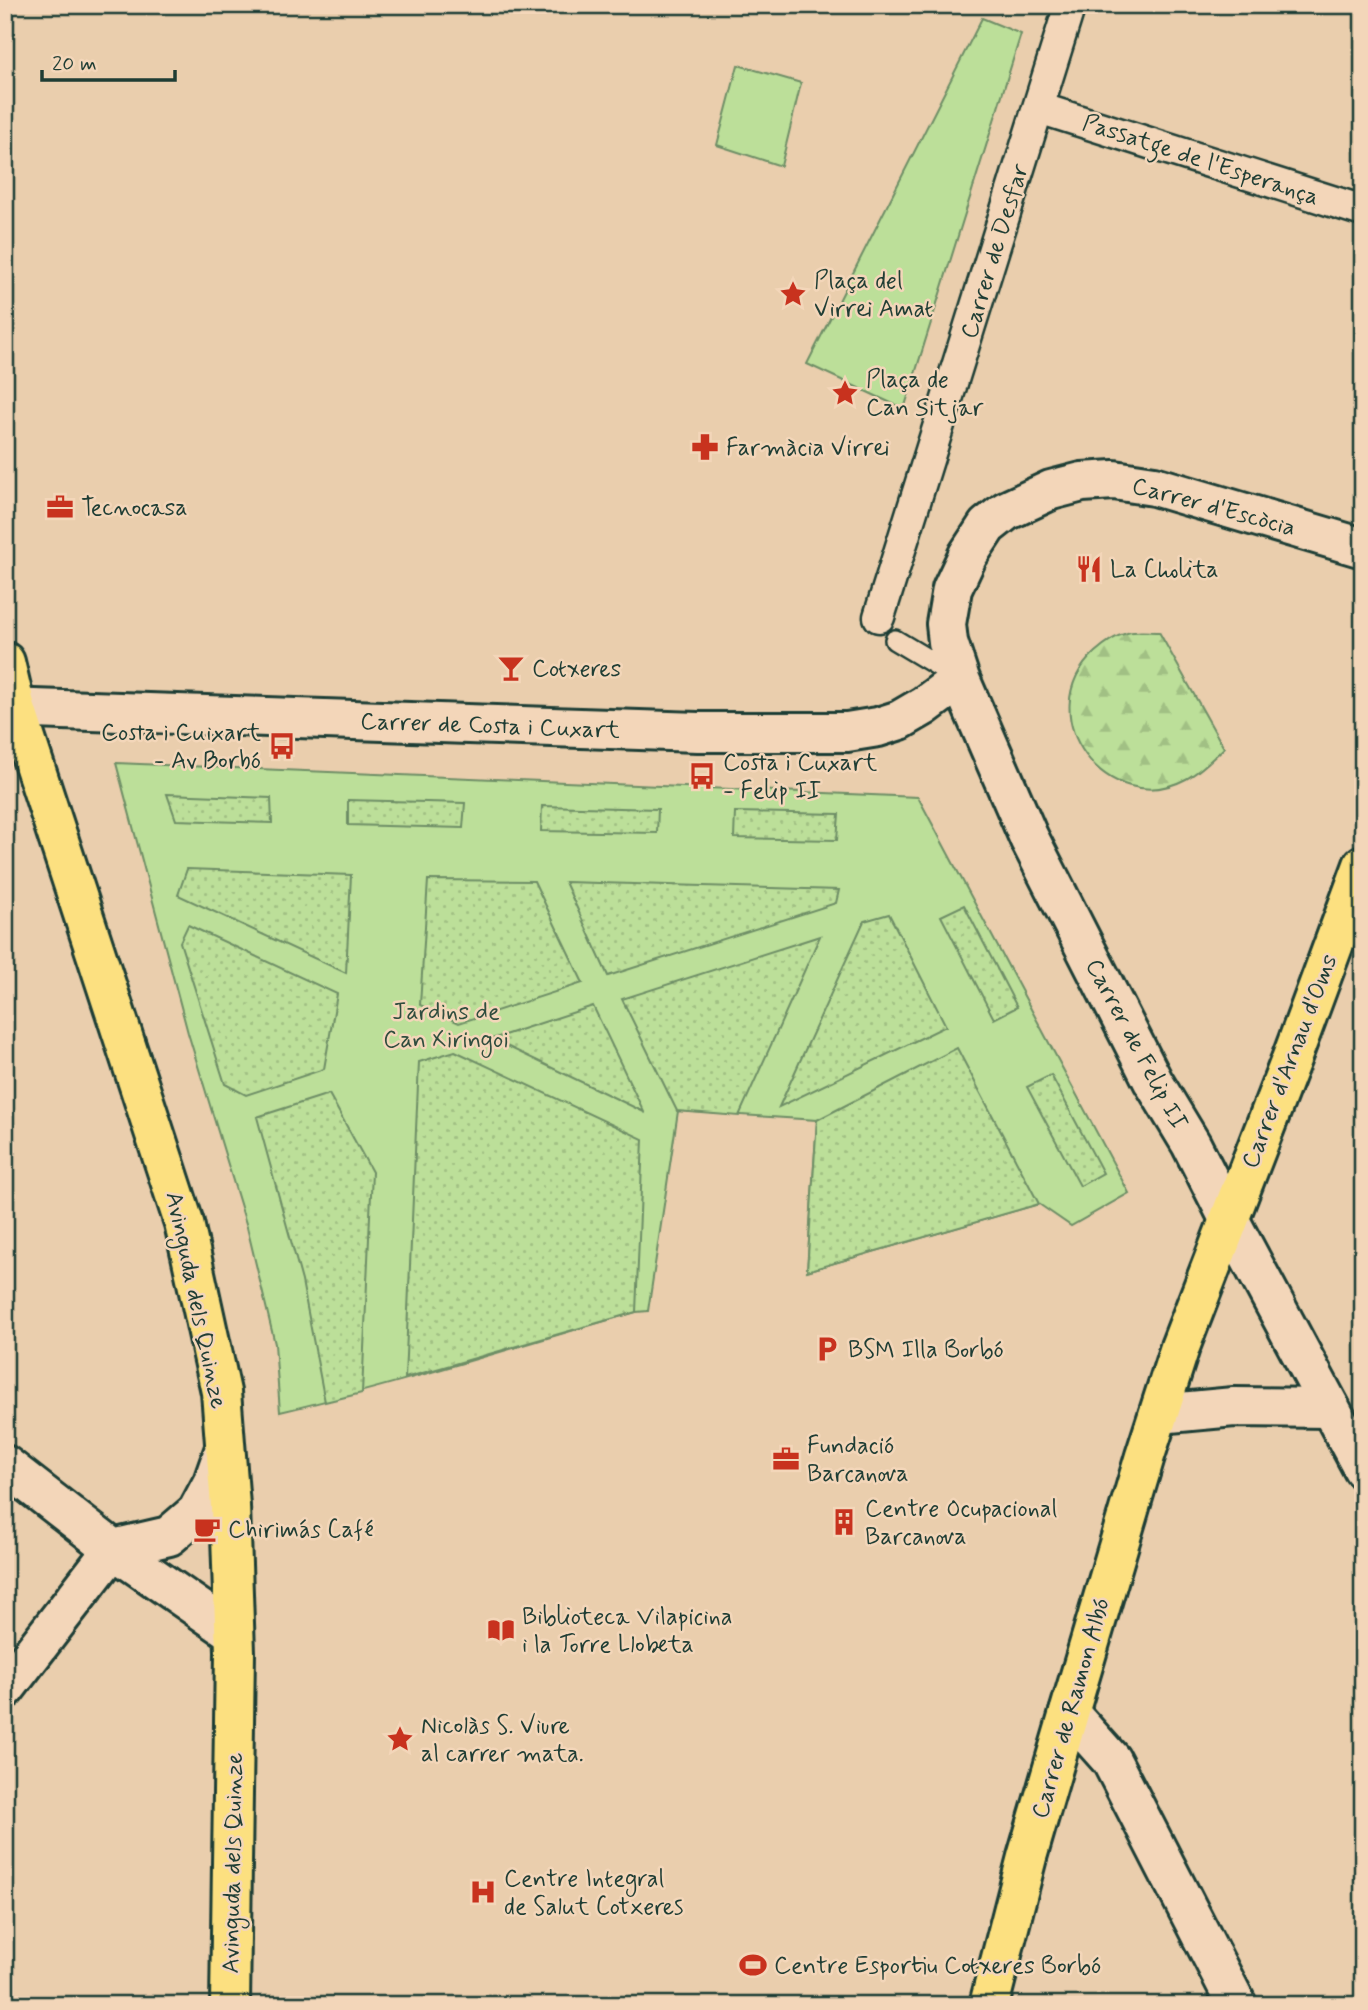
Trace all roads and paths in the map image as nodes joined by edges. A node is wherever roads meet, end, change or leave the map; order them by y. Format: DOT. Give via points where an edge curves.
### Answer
graph roads {
  1 [pos="1070,5"];
  2 [pos="1039,108"];
  3 [pos="1363,211"];
  4 [pos="1363,548"];
  5 [pos="887,628"];
  6 [pos="5,662"];
  7 [pos="960,679"];
  8 [pos="11,709"];
  9 [pos="1363,865"];
  10 [pos="1353,926"];
  11 [pos="1228,1217"];
  12 [pos="1330,1408"];
  13 [pos="1159,1414"];
  14 [pos="225,1448"];
  15 [pos="5,1465"];
  16 [pos="1363,1469"];
  17 [pos="113,1549"];
  18 [pos="234,1633"];
  19 [pos="5,1689"];
  20 [pos="1069,1713"];
  21 [pos="230,2005"];
  22 [pos="989,2005"];
  23 [pos="1237,2005"];
  1 -- 2 [label="street, Carrer de Desfar"];
  2 -- 3 [label="street, Passatge de l'Esperança"];
  2 -- 5 [label="street, Carrer de Desfar"];
  4 -- 7 [label="street, Carrer d'Escòcia" via="1154,486 1114,480 1052,490 1006,511 987,526 968,555 952,589 946,624"];
  5 -- 7 [label="lane"];
  6 -- 8 [label="main road, Avinguda dels Quinze"];
  7 -- 8 [label="street, Carrer de Costa i Cuxart" via="900,720 847,732 684,732"];
  7 -- 11 [label="street, Carrer de Felip II" via="1029,838"];
  8 -- 14 [label="main road, Avinguda dels Quinze" via="184,1223 221,1392"];
  9 -- 10 [label="main road, Carrer d'Arnau d'Oms"];
  10 -- 11 [label="main road, Carrer d'Arnau d'Oms"];
  11 -- 12 [label="street, Carrer de Felip II"];
  11 -- 13 [label="main road, Carrer de Ramon Albó"];
  12 -- 13 [label="street" via="1234,1406"];
  12 -- 16 [label="street, Carrer de Felip II"];
  13 -- 20 [label="main road, Carrer de Ramon Albó"];
  14 -- 17 [label="street" via="197,1512 169,1535"];
  14 -- 18 [label="main road, Avinguda dels Quinze"];
  15 -- 17 [label="street"];
  17 -- 18 [label="street"];
  17 -- 19 [label="street"];
  18 -- 21 [label="main road, Avinguda dels Quinze"];
  20 -- 22 [label="main road, Carrer de Ramon Albó"];
  20 -- 23 [label="street" via="1111,1760"];
}
